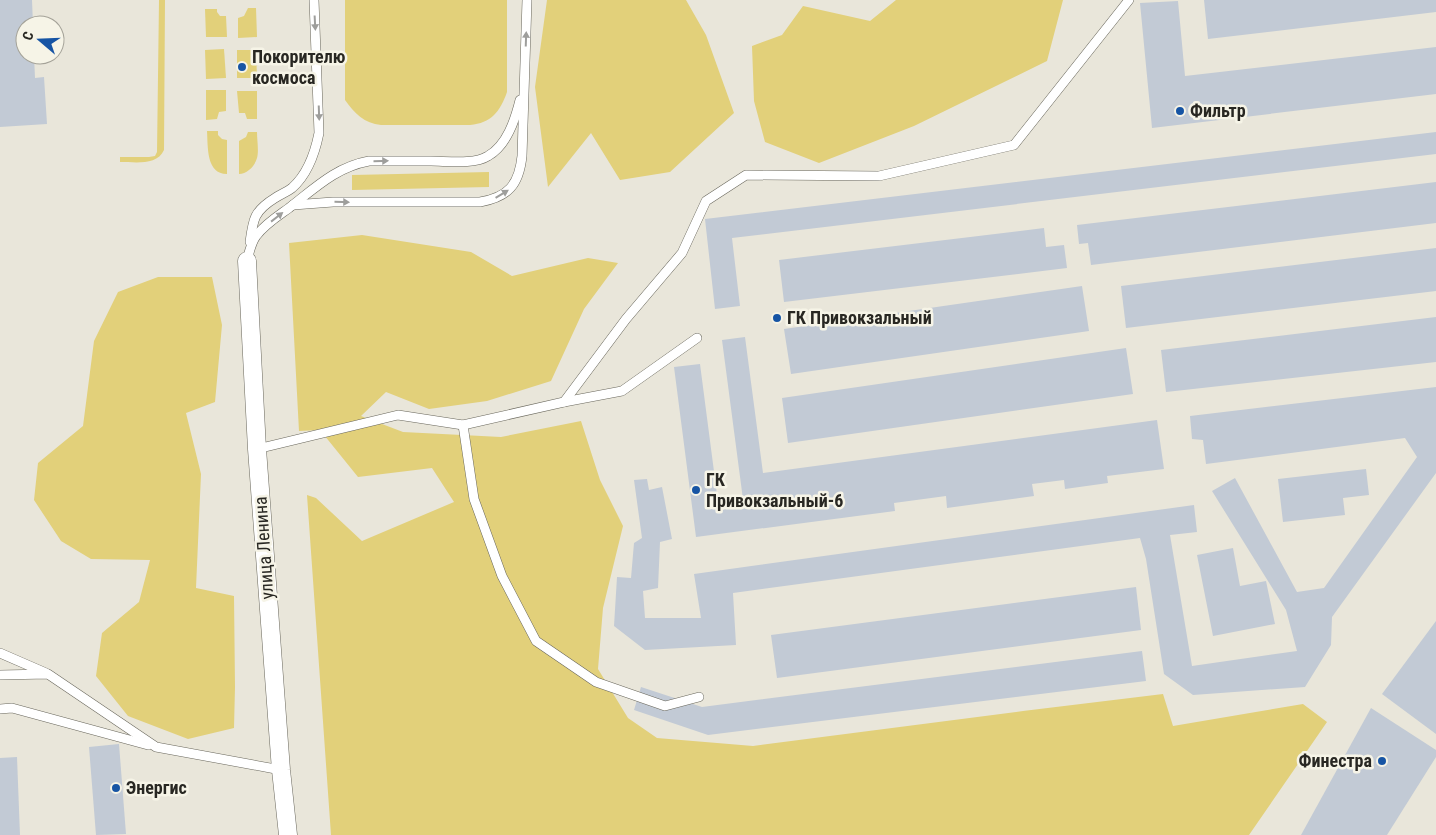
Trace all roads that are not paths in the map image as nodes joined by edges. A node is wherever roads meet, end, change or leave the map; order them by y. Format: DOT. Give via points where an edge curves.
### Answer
graph roads {
  1 [pos="314,0"];
  2 [pos="527,0"];
  3 [pos="1129,0"];
  4 [pos="524,81"];
  5 [pos="293,205"];
  6 [pos="247,261"];
  7 [pos="697,338"];
  8 [pos="564,402"];
  9 [pos="463,425"];
  10 [pos="256,450"];
  11 [pos="0,653"];
  12 [pos="48,674"];
  13 [pos="0,675"];
  14 [pos="699,697"];
  15 [pos="0,709"];
  16 [pos="156,747"];
  17 [pos="280,770"];
  18 [pos="288,835"];
  1 -- 6 [label="lane, one-way" via="319,133 316,147 306,170 295,184 256,213"];
  4 -- 2 [label="lane, one-way"];
  3 -- 8 [label="lane" via="1014,145 879,176 746,175 706,200 682,253 626,319"];
  5 -- 4 [label="lane, one-way" via="327,177 356,163 481,160 498,148 509,131"];
  5 -- 4 [label="lane, one-way" via="333,202 462,203 500,196 511,188 520,170"];
  6 -- 5 [label="lane, one-way" via="255,237"];
  6 -- 10 [label="street, улица Ленина"];
  7 -- 8 [label="lane" via="622,391"];
  8 -- 9 [label="lane"];
  9 -- 10 [label="lane" via="398,415"];
  9 -- 14 [label="lane" via="474,499 502,576 536,641 596,682 665,706"];
  10 -- 17 [label="street, улица Ленина"];
  11 -- 12 [label="lane"];
  12 -- 13 [label="lane"];
  12 -- 16 [label="lane"];
  15 -- 16 [label="lane" via="12,708"];
  16 -- 17 [label="lane"];
  17 -- 18 [label="street, улица Ленина"];
}
